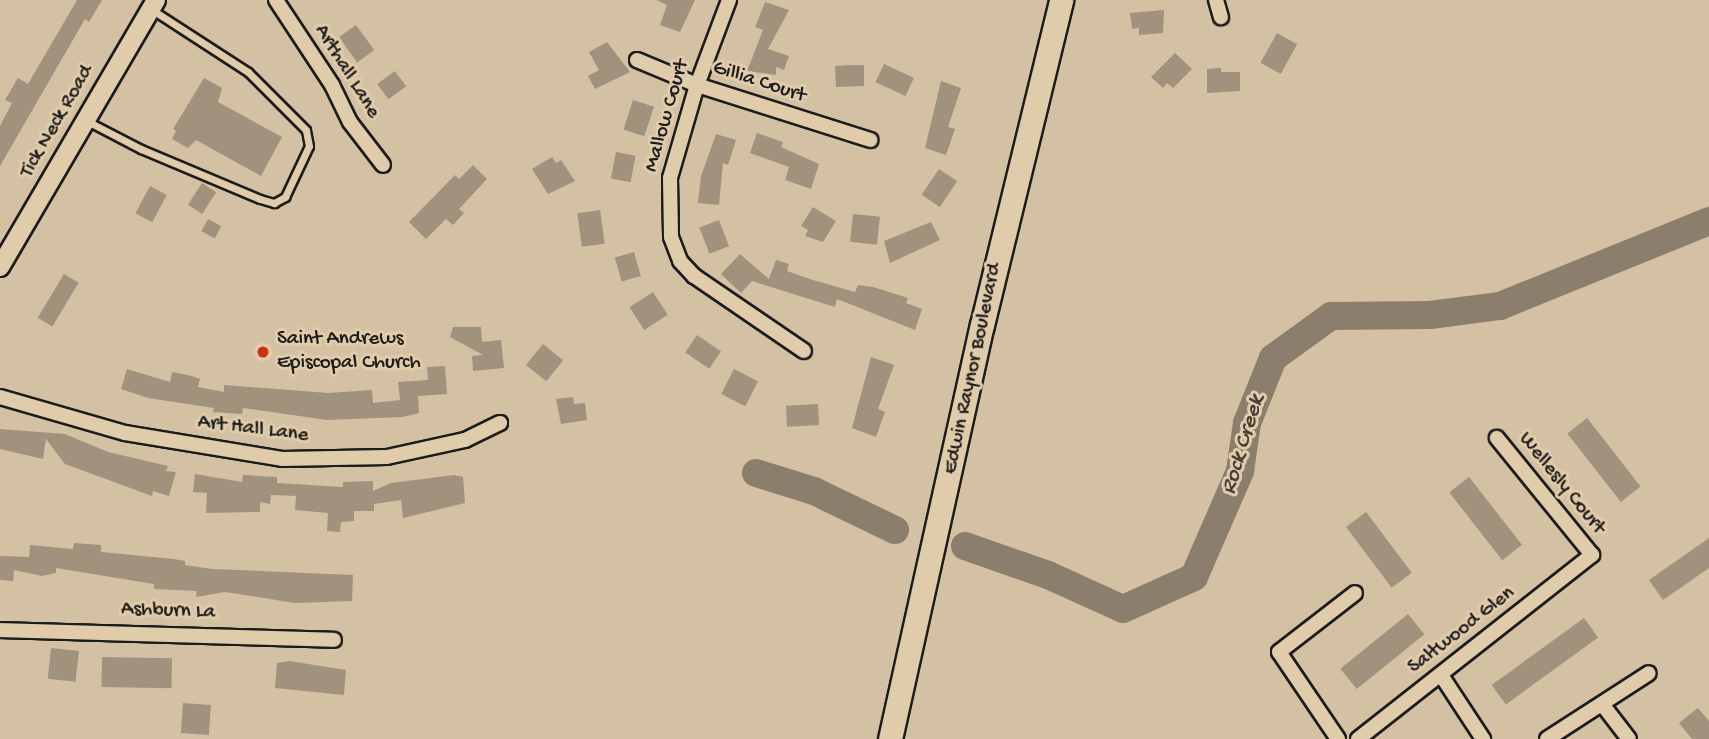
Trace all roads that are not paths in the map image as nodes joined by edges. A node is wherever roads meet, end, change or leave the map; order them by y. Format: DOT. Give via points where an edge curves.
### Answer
graph roads {
  1 [pos="276,0"];
  2 [pos="729,0"];
  3 [pos="1061,0"];
  4 [pos="1216,0"];
  5 [pos="153,4"];
  6 [pos="1222,17"];
  7 [pos="637,60"];
  8 [pos="697,85"];
  9 [pos="86,120"];
  10 [pos="870,140"];
  11 [pos="383,165"];
  12 [pos="0,267"];
  13 [pos="804,351"];
  14 [pos="0,397"];
  15 [pos="500,423"];
  16 [pos="1497,438"];
  17 [pos="1592,555"];
  18 [pos="1355,593"];
  19 [pos="0,629"];
  20 [pos="334,640"];
  21 [pos="1649,673"];
  22 [pos="1441,675"];
  23 [pos="1602,704"];
  24 [pos="890,739"];
  25 [pos="1338,739"];
  26 [pos="1358,739"];
  27 [pos="1483,739"];
  28 [pos="1546,739"];
  29 [pos="1629,739"];
  1 -- 11 [label="street, Arthall Lane" via="350,122"];
  2 -- 8 [label="street, Mallow Court"];
  3 -- 24 [label="main road, Edwin Raynor Boulevard" via="982,325"];
  4 -- 6 [label="street"];
  5 -- 9 [label="street, Tick Neck Road"];
  5 -- 9 [label="lane" via="248,72 306,130 309,146 285,197 274,203 260,199 141,149"];
  7 -- 8 [label="street, Gillia Court"];
  8 -- 10 [label="street, Gillia Court"];
  8 -- 13 [label="street, Mallow Court" via="667,204 680,261 694,276"];
  9 -- 12 [label="street, Tick Neck Road"];
  14 -- 15 [label="street, Art Hall Lane" via="125,433 282,459 387,457 466,440"];
  16 -- 17 [label="street, Wellesly Court"];
  17 -- 22 [label="street, Saltwood Glen"];
  18 -- 25 [label="street" via="1279,652"];
  19 -- 20 [label="street, Ashburn La"];
  21 -- 23 [label="street"];
  22 -- 26 [label="street, Saltwood Glen"];
  22 -- 27 [label="street"];
  23 -- 28 [label="street"];
  23 -- 29 [label="street"];
}
